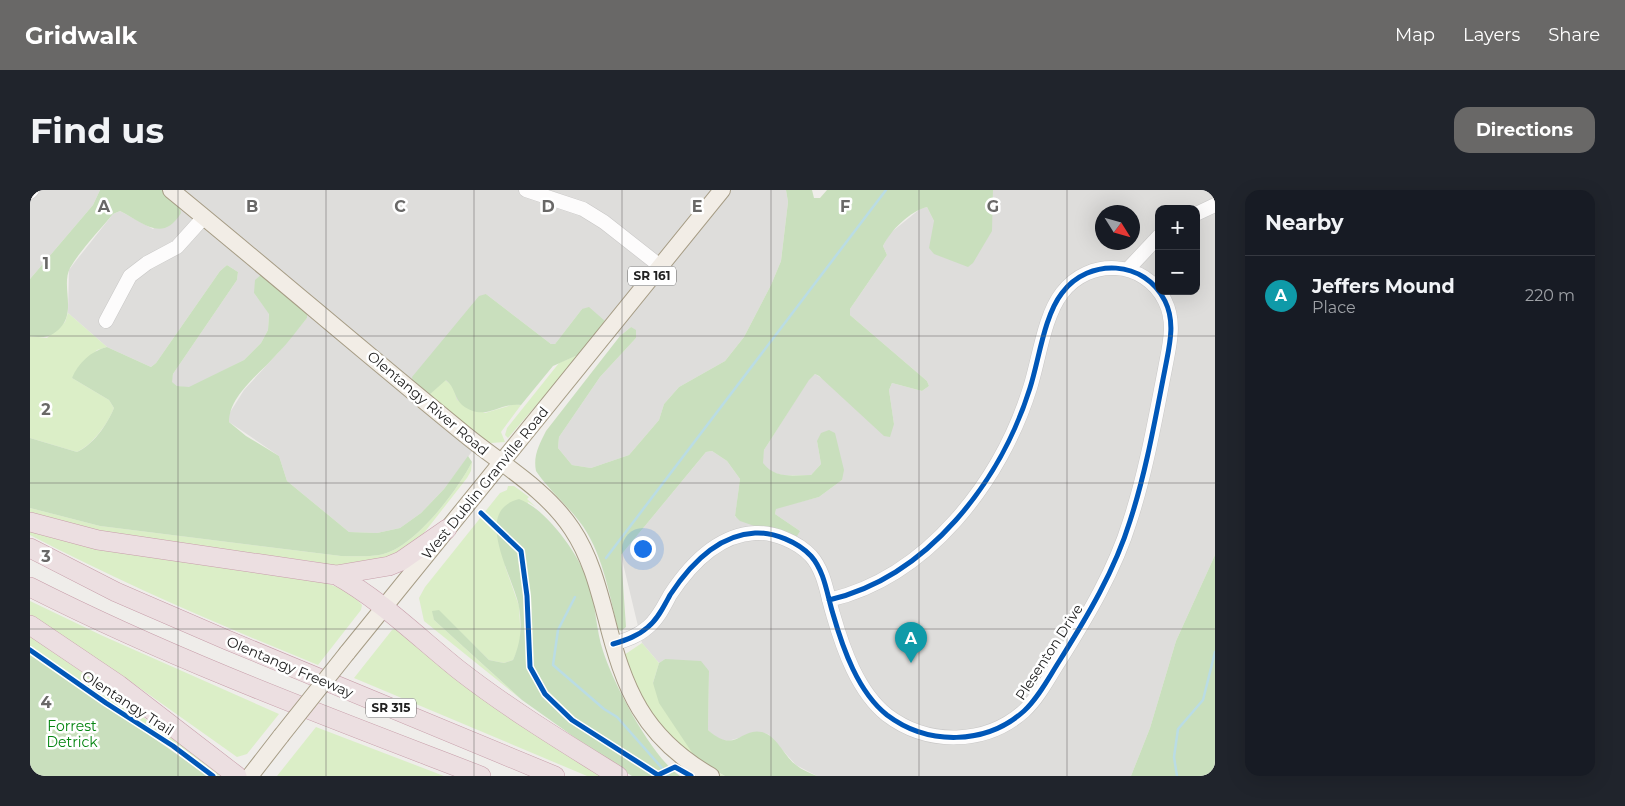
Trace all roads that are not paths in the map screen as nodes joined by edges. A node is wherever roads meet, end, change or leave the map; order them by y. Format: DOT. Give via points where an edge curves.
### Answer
graph roads {
  1 [pos="171,190"];
  2 [pos="526,190"];
  3 [pos="722,190"];
  4 [pos="1215,206"];
  5 [pos="1200,212"];
  6 [pos="204,217"];
  7 [pos="1155,240"];
  8 [pos="660,266"];
  9 [pos="1129,268"];
  10 [pos="106,321"];
  11 [pos="501,463"];
  12 [pos="30,522"];
  13 [pos="447,530"];
  14 [pos="30,548"];
  15 [pos="336,575"];
  16 [pos="30,587"];
  17 [pos="829,600"];
  18 [pos="383,608"];
  19 [pos="30,625"];
  20 [pos="613,644"];
  21 [pos="237,776"];
  22 [pos="250,776"];
  23 [pos="481,776"];
  24 [pos="555,776"];
  25 [pos="618,776"];
  26 [pos="711,776"];
  1 -- 6 [label="main road, Olentangy River Road"];
  2 -- 8 [label="street" via="583,209"];
  3 -- 8 [label="main road, West Dublin Granville Road / SR 161"];
  4 -- 5 [label="street"];
  6 -- 10 [label="street" via="177,247 130,276"];
  6 -- 11 [label="main road, Olentangy River Road"];
  7 -- 9 [label="street"];
  8 -- 11 [label="main road, West Dublin Granville Road / SR 161"];
  9 -- 17 [label="street" via="1105,268 1082,275 1062,293 1050,317 1030,388 1008,442 988,477 935,542 872,585"];
  9 -- 17 [label="street, Plesenton Drive" via="1153,284 1165,300 1171,321 1171,341 1149,447 1130,523 1109,573 1067,649 1026,709 992,730 970,737 926,735 902,725 884,713 863,688"];
  11 -- 13 [label="main road, West Dublin Granville Road / SR 161"];
  11 -- 20 [label="main road, Olentangy River Road" via="526,481 572,529 596,580"];
  12 -- 15 [label="highway" via="98,540"];
  13 -- 15 [label="highway" via="395,564"];
  13 -- 18 [label="main road, West Dublin Granville Road / SR 161"];
  14 -- 24 [label="highway, Olentangy Freeway / SR 315" via="116,592"];
  15 -- 18 [label="highway"];
  16 -- 23 [label="highway, SR 315" via="213,673"];
  17 -- 20 [label="street, Plesenton Drive" via="824,579 812,557 794,543 756,533 715,546 686,574 647,628"];
  18 -- 22 [label="main road, West Dublin Granville Road / SR 161, bridge"];
  18 -- 25 [label="highway" via="461,672"];
  19 -- 21 [label="highway" via="119,686"];
  20 -- 26 [label="main road, Olentangy River Road" via="620,671 634,702 650,725 676,752"];
}
